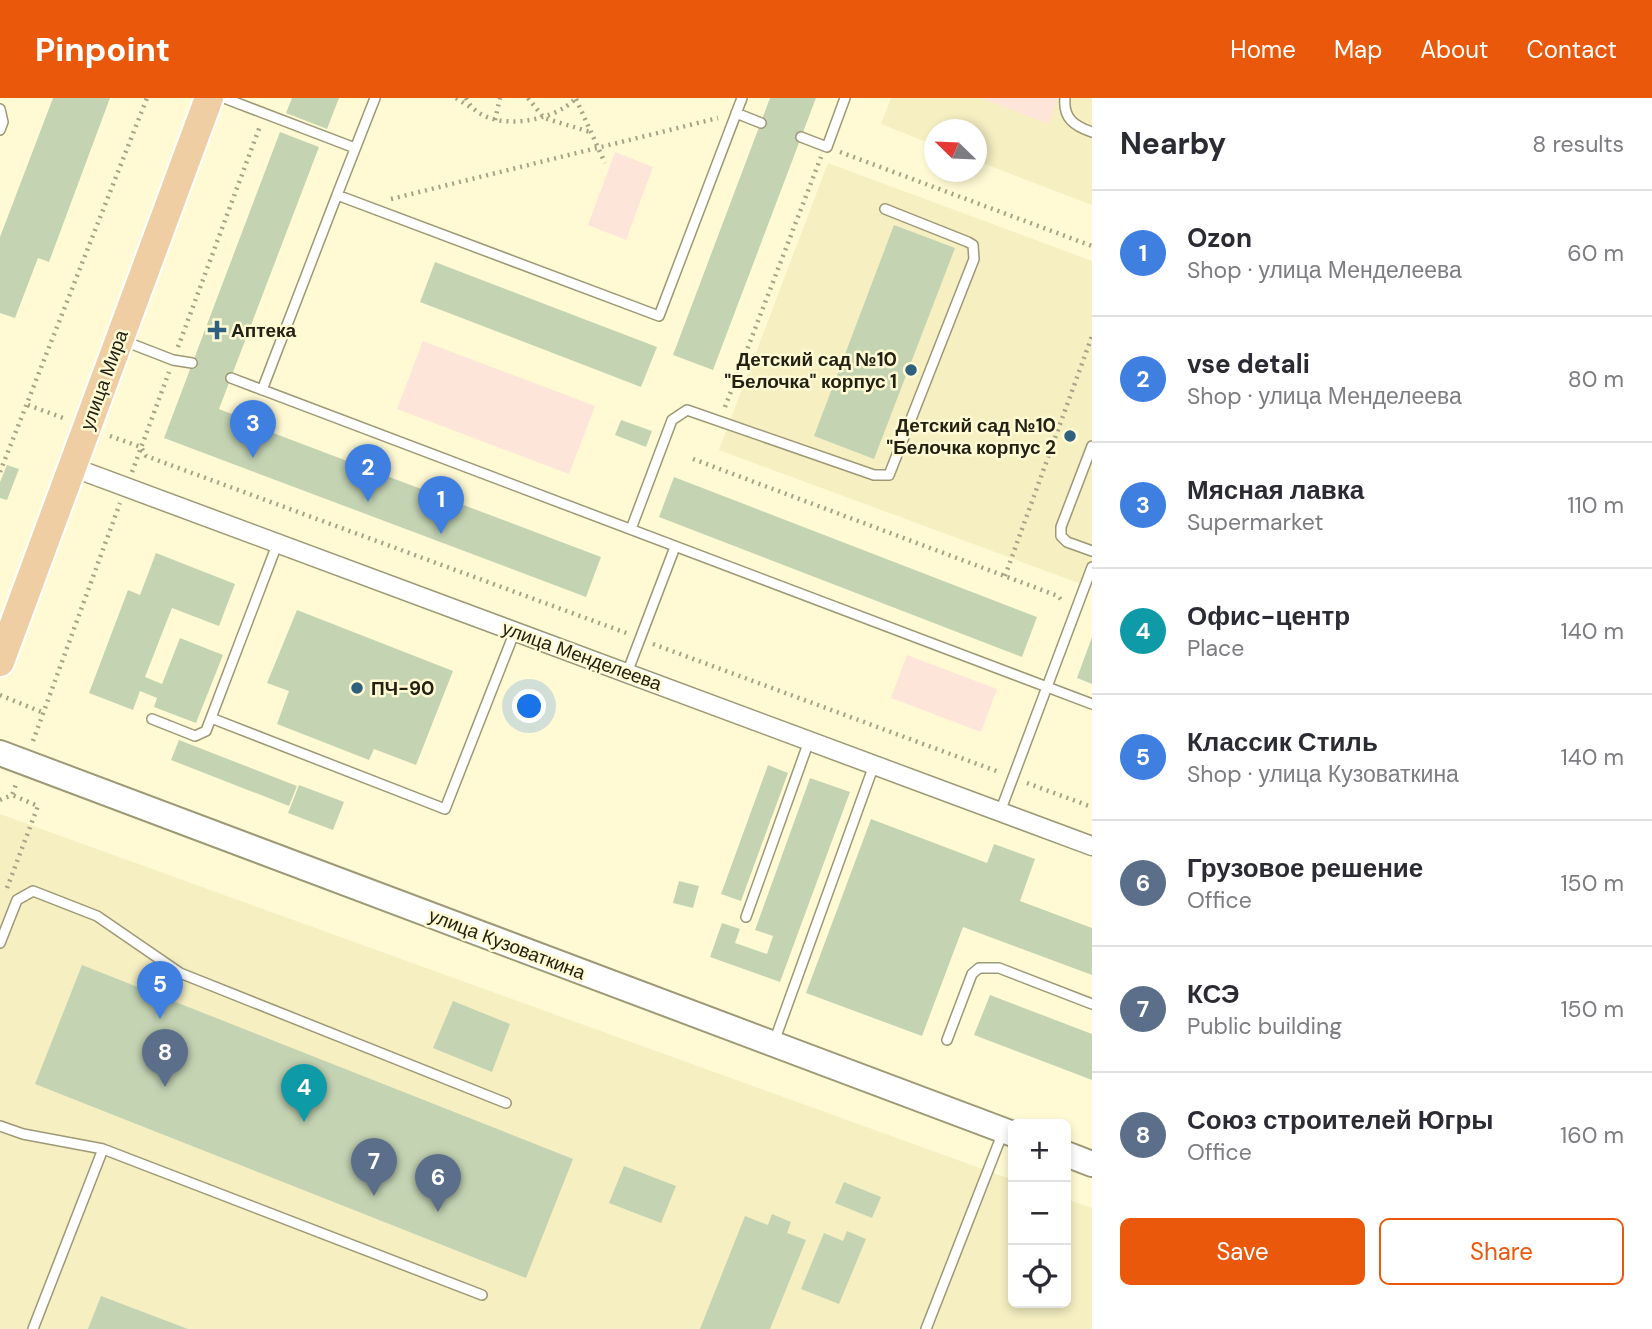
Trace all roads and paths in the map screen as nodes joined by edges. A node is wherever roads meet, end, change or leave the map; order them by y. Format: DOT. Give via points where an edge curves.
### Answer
graph roads {
  1 [pos="148,98"];
  2 [pos="209,98"];
  3 [pos="224,98"];
  4 [pos="375,98"];
  5 [pos="456,98"];
  6 [pos="466,98"];
  7 [pos="500,98"];
  8 [pos="528,98"];
  9 [pos="576,98"];
  10 [pos="742,98"];
  11 [pos="845,98"];
  12 [pos="1065,98"];
  13 [pos="471,107"];
  14 [pos="0,109"];
  15 [pos="265,113"];
  16 [pos="736,113"];
  17 [pos="544,118"];
  18 [pos="495,120"];
  19 [pos="761,122"];
  20 [pos="0,130"];
  21 [pos="590,132"];
  22 [pos="1092,132"];
  23 [pos="801,137"];
  24 [pos="597,146"];
  25 [pos="827,147"];
  26 [pos="355,148"];
  27 [pos="605,163"];
  28 [pos="337,195"];
  29 [pos="365,206"];
  30 [pos="885,209"];
  31 [pos="1092,246"];
  32 [pos="1092,336"];
  33 [pos="120,339"];
  34 [pos="173,360"];
  35 [pos="192,363"];
  36 [pos="231,377"];
  37 [pos="262,390"];
  38 [pos="724,408"];
  39 [pos="1092,446"];
  40 [pos="146,456"];
  41 [pos="692,459"];
  42 [pos="1,465"];
  43 [pos="72,467"];
  44 [pos="0,472"];
  45 [pos="127,486"];
  46 [pos="631,529"];
  47 [pos="278,542"];
  48 [pos="676,547"];
  49 [pos="1092,551"];
  50 [pos="1092,567"];
  51 [pos="1005,576"];
  52 [pos="1075,613"];
  53 [pos="515,631"];
  54 [pos="640,639"];
  55 [pos="0,662"];
  56 [pos="627,673"];
  57 [pos="1047,688"];
  58 [pos="0,695"];
  59 [pos="1092,705"];
  60 [pos="44,713"];
  61 [pos="211,718"];
  62 [pos="152,719"];
  63 [pos="809,741"];
  64 [pos="0,753"];
  65 [pos="25,762"];
  66 [pos="874,765"];
  67 [pos="1014,778"];
  68 [pos="12,795"];
  69 [pos="0,800"];
  70 [pos="1092,807"];
  71 [pos="1000,812"];
  72 [pos="1092,846"];
  73 [pos="4,894"];
  74 [pos="746,917"];
  75 [pos="0,943"];
  76 [pos="1092,1004"];
  77 [pos="947,1040"];
  78 [pos="773,1044"];
  79 [pos="506,1103"];
  80 [pos="0,1126"];
  81 [pos="1008,1132"];
  82 [pos="1008,1134"];
  83 [pos="103,1149"];
  84 [pos="1071,1156"];
  85 [pos="1092,1164"];
  86 [pos="482,1295"];
  87 [pos="33,1329"];
  88 [pos="926,1329"];
  1 -- 42 [label="path"];
  2 -- 33 [label="main road, улица Мира"];
  3 -- 15 [label="lane"];
  4 -- 26 [label="lane"];
  5 -- 13 [label="path"];
  6 -- 13 [label="path"];
  7 -- 18 [label="path"];
  8 -- 17 [label="path"];
  9 -- 17 [label="path"];
  9 -- 21 [label="path"];
  10 -- 16 [label="lane"];
  11 -- 25 [label="lane"];
  12 -- 22 [label="lane" via="1068,119"];
  13 -- 18 [label="path"];
  14 -- 20 [label="lane"];
  15 -- 26 [label="lane"];
  15 -- 34 [label="path"];
  16 -- 19 [label="lane"];
  16 -- 24 [label="path"];
  16 -- 29 [label="lane" via="659,316"];
  17 -- 18 [label="path"];
  17 -- 21 [label="path"];
  21 -- 24 [label="path"];
  23 -- 25 [label="lane"];
  24 -- 27 [label="path"];
  24 -- 29 [label="path"];
  25 -- 31 [label="path"];
  25 -- 38 [label="path"];
  26 -- 28 [label="lane"];
  28 -- 29 [label="lane"];
  28 -- 37 [label="lane"];
  30 -- 46 [label="lane" via="968,242 974,250 889,475 874,475 687,410 672,420"];
  32 -- 51 [label="path"];
  33 -- 34 [label="lane"];
  33 -- 43 [label="main road, улица Мира"];
  34 -- 35 [label="lane"];
  34 -- 45 [label="path"];
  36 -- 37 [label="lane"];
  37 -- 46 [label="lane"];
  39 -- 49 [label="lane" via="1061,536"];
  40 -- 54 [label="path"];
  41 -- 51 [label="path"];
  42 -- 44 [label="path"];
  43 -- 45 [label="street, улица Менделеева"];
  43 -- 55 [label="main road, улица Мира"];
  45 -- 47 [label="street, улица Менделеева"];
  45 -- 60 [label="path"];
  46 -- 48 [label="lane"];
  47 -- 53 [label="street, улица Менделеева"];
  47 -- 61 [label="lane"];
  48 -- 54 [label="lane"];
  48 -- 57 [label="lane"];
  50 -- 52 [label="lane"];
  51 -- 52 [label="path" via="1058,596"];
  52 -- 57 [label="lane"];
  53 -- 56 [label="street, улица Менделеева"];
  53 -- 61 [label="lane" via="445,809"];
  54 -- 56 [label="lane"];
  54 -- 67 [label="path"];
  56 -- 63 [label="street, улица Менделеева"];
  57 -- 59 [label="lane"];
  57 -- 67 [label="lane"];
  58 -- 60 [label="path"];
  60 -- 65 [label="path"];
  61 -- 62 [label="lane" via="199,736"];
  63 -- 66 [label="street, улица Менделеева"];
  63 -- 74 [label="lane"];
  64 -- 65 [label="main road, улица Кузоваткина"];
  65 -- 68 [label="path"];
  65 -- 78 [label="main road, улица Кузоваткина"];
  66 -- 71 [label="street, улица Менделеева"];
  66 -- 78 [label="lane"];
  67 -- 70 [label="path"];
  67 -- 71 [label="lane"];
  68 -- 69 [label="path"];
  68 -- 73 [label="path" via="38,806"];
  71 -- 72 [label="street, улица Менделеева"];
  75 -- 79 [label="lane" via="17,900 33,891 97,916 180,973"];
  76 -- 77 [label="lane" via="999,968 979,968 972,974"];
  78 -- 81 [label="main road, улица Кузоваткина"];
  80 -- 83 [label="lane"];
  82 -- 88 [label="lane"];
  83 -- 86 [label="lane"];
  83 -- 87 [label="lane"];
  84 -- 85 [label="main road"];
}
